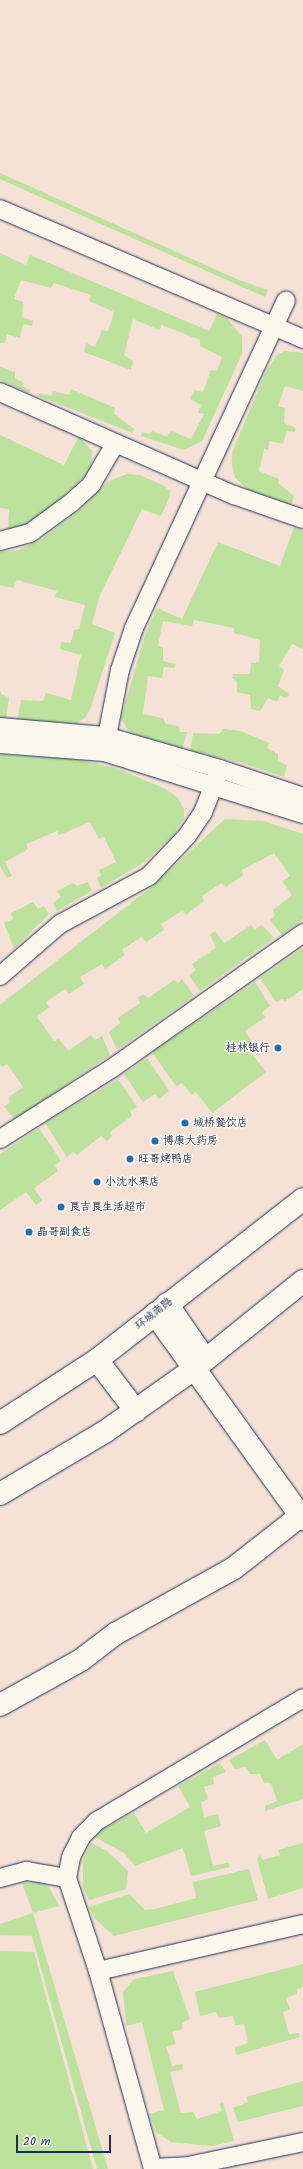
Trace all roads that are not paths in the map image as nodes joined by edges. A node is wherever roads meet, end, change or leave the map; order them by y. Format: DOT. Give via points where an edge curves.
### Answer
graph roads {
  1 [pos="0,209"];
  2 [pos="286,301"];
  3 [pos="274,325"];
  4 [pos="303,338"];
  5 [pos="0,392"];
  6 [pos="115,444"];
  7 [pos="203,481"];
  8 [pos="303,519"];
  9 [pos="0,541"];
  10 [pos="0,727"];
  11 [pos="0,744"];
  12 [pos="104,744"];
  13 [pos="220,769"];
  14 [pos="214,786"];
  15 [pos="303,797"];
  16 [pos="303,814"];
  17 [pos="303,933"];
  18 [pos="0,976"];
  19 [pos="0,1139"];
  20 [pos="303,1199"];
  21 [pos="303,1281"];
  22 [pos="161,1309"];
  23 [pos="97,1360"];
  24 [pos="200,1365"];
  25 [pos="136,1411"];
  26 [pos="0,1423"];
  27 [pos="0,1494"];
  28 [pos="302,1510"];
  29 [pos="303,1698"];
  30 [pos="0,1705"];
  31 [pos="0,1878"];
  32 [pos="68,1878"];
  33 [pos="303,1924"];
  34 [pos="98,1971"];
  35 [pos="303,2142"];
  36 [pos="153,2168"];
  1 -- 3 [label="lane"];
  2 -- 3 [label="lane"];
  3 -- 4 [label="lane"];
  3 -- 7 [label="lane"];
  5 -- 6 [label="lane" via="86,427"];
  6 -- 7 [label="lane"];
  6 -- 9 [label="lane" via="91,485 71,503 30,533"];
  7 -- 8 [label="lane"];
  7 -- 12 [label="lane" via="134,628 120,670"];
  10 -- 12 [label="lane"];
  11 -- 12 [label="lane"];
  12 -- 13 [label="lane"];
  12 -- 14 [label="lane"];
  13 -- 14 [label="lane"];
  13 -- 15 [label="lane"];
  14 -- 16 [label="lane"];
  14 -- 18 [label="lane" via="203,812 187,836 149,876 60,924"];
  17 -- 19 [label="lane" via="114,1067"];
  20 -- 22 [label="main road, 环城南路"];
  21 -- 24 [label="main road"];
  22 -- 23 [label="main road, 环城南路"];
  22 -- 24 [label="main road"];
  23 -- 25 [label="main road"];
  23 -- 26 [label="main road, 环城南路"];
  24 -- 25 [label="main road"];
  24 -- 28 [label="main road"];
  25 -- 27 [label="main road"];
  28 -- 30 [label="main road" via="234,1568 115,1634 81,1660"];
  29 -- 32 [label="lane" via="262,1725 97,1821 81,1837 71,1857"];
  31 -- 32 [label="lane" via="27,1871"];
  32 -- 34 [label="lane"];
  33 -- 34 [label="lane"];
  34 -- 36 [label="lane"];
  35 -- 36 [label="lane" via="195,2164"];
}
